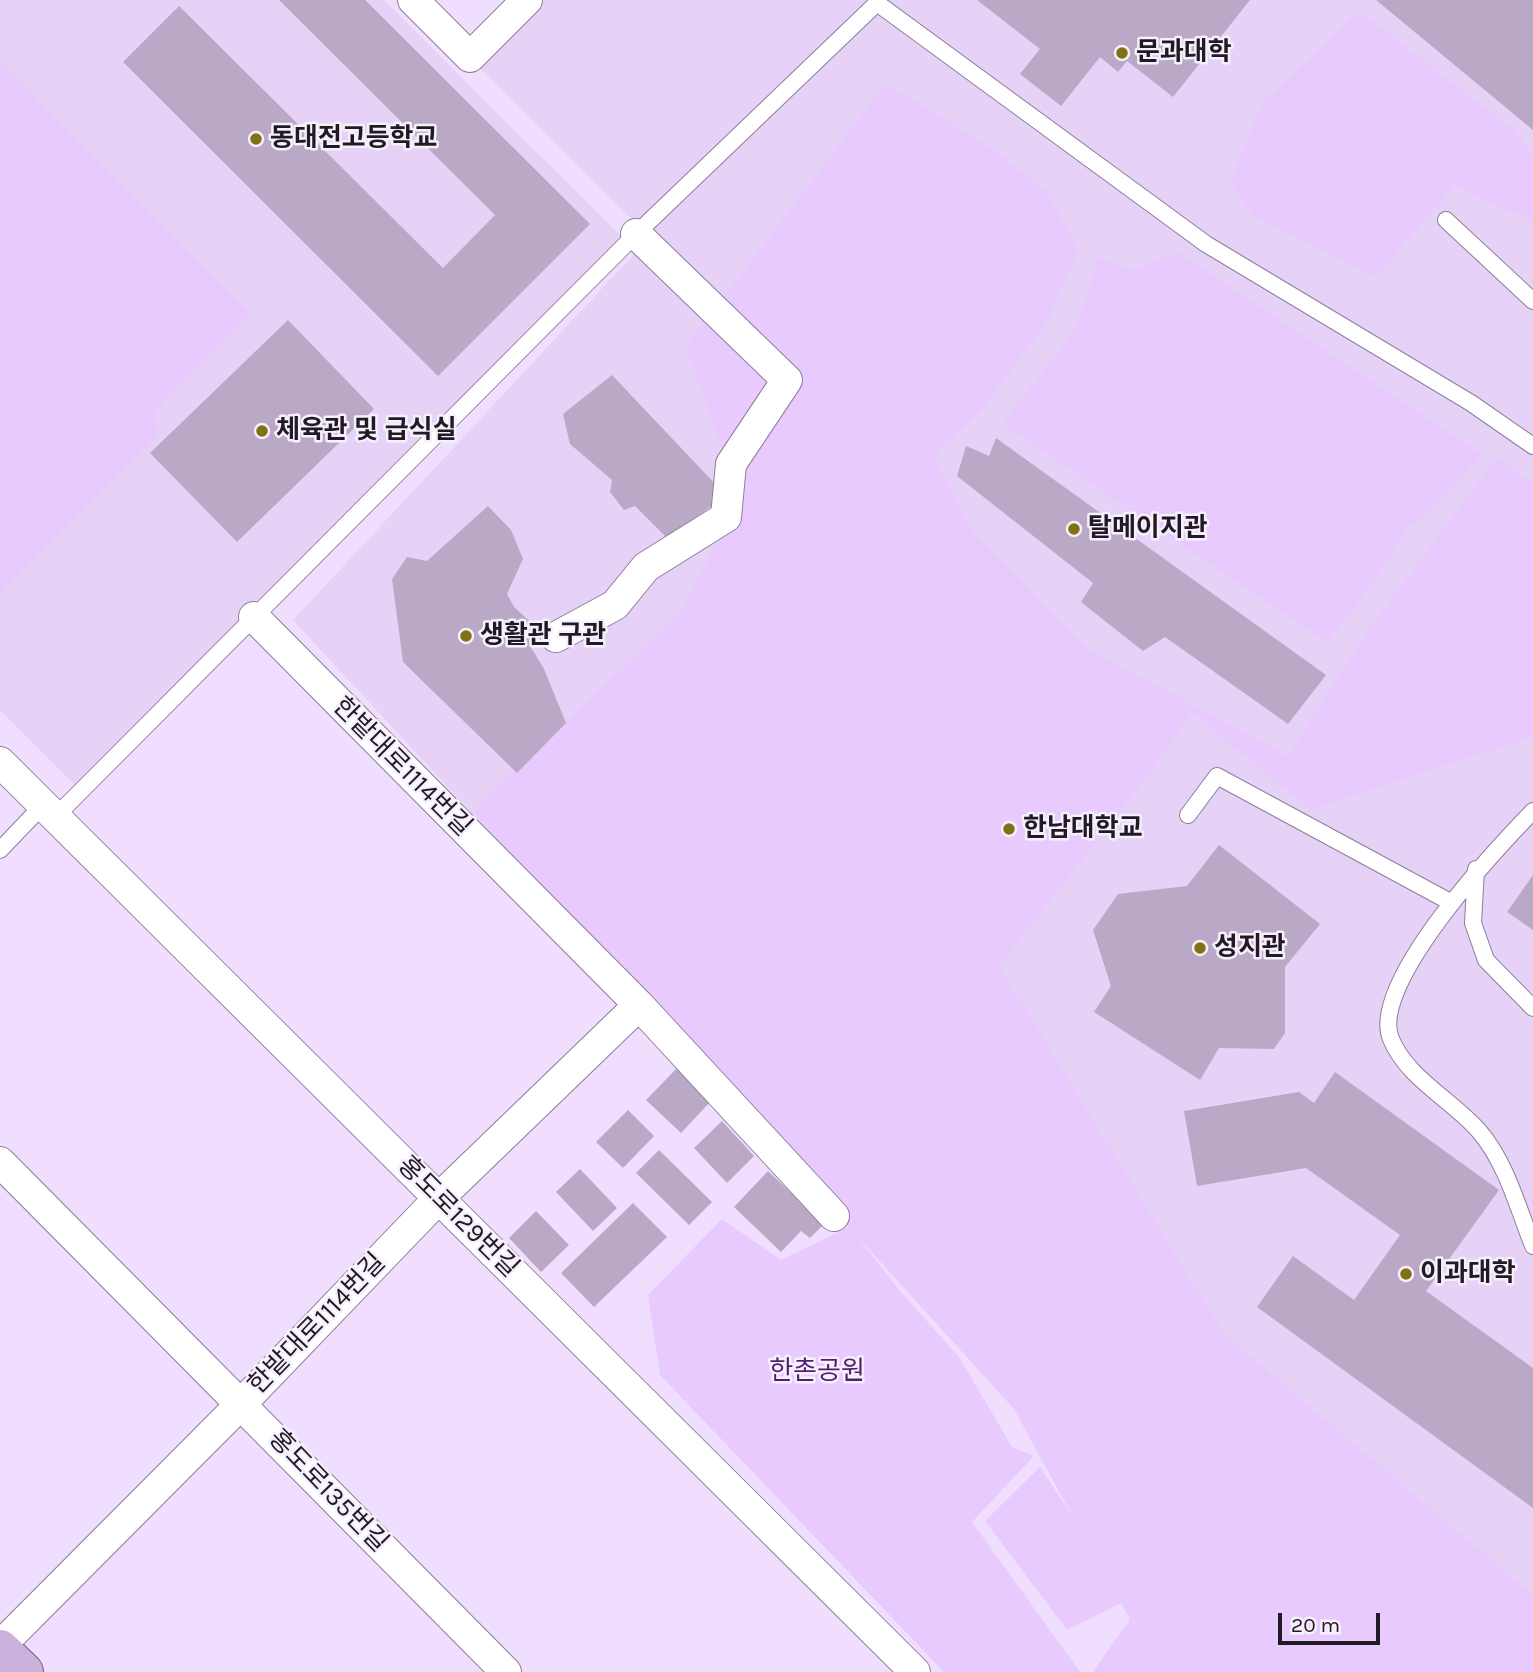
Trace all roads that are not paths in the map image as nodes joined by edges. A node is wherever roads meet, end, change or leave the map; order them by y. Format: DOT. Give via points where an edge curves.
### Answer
graph roads {
  1 [pos="413,0"];
  2 [pos="527,0"];
  3 [pos="876,1"];
  4 [pos="1446,220"];
  5 [pos="636,234"];
  6 [pos="1533,301"];
  7 [pos="1533,446"];
  8 [pos="254,617"];
  9 [pos="556,637"];
  10 [pos="0,762"];
  11 [pos="49,811"];
  12 [pos="1533,811"];
  13 [pos="1188,815"];
  14 [pos="0,850"];
  15 [pos="1476,869"];
  16 [pos="1452,903"];
  17 [pos="639,1006"];
  18 [pos="1533,1008"];
  19 [pos="0,1162"];
  20 [pos="439,1198"];
  21 [pos="834,1216"];
  22 [pos="1533,1246"];
  23 [pos="242,1403"];
  24 [pos="0,1647"];
  25 [pos="24,1672"];
  26 [pos="506,1672"];
  27 [pos="915,1672"];
  1 -- 2 [label="street" via="470,57"];
  3 -- 5 [label="lane"];
  3 -- 7 [label="lane" via="1206,244 1471,402"];
  4 -- 6 [label="lane"];
  5 -- 8 [label="lane"];
  5 -- 9 [label="street" via="787,380 731,464 726,517 646,567 615,605"];
  8 -- 11 [label="lane"];
  8 -- 17 [label="street, 한밭대로1114번길"];
  10 -- 11 [label="street, 홍도로129번길"];
  11 -- 14 [label="lane"];
  11 -- 20 [label="street, 홍도로129번길"];
  12 -- 15 [label="lane"];
  13 -- 16 [label="lane" via="1217,776"];
  15 -- 16 [label="lane"];
  15 -- 18 [label="lane" via="1472,923 1486,960"];
  16 -- 22 [label="lane" via="1420,944 1404,977 1391,1007 1390,1037 1414,1072 1479,1131 1498,1159"];
  17 -- 20 [label="street, 한밭대로1114번길"];
  17 -- 21 [label="street, 한밭대로1114번길"];
  19 -- 23 [label="street, 홍도로135번길"];
  20 -- 23 [label="street, 한밭대로1114번길"];
  20 -- 27 [label="street, 홍도로129번길"];
  23 -- 24 [label="street, 한밭대로1114번길"];
  23 -- 26 [label="street, 홍도로135번길"];
  24 -- 25 [label="main road"];
}
